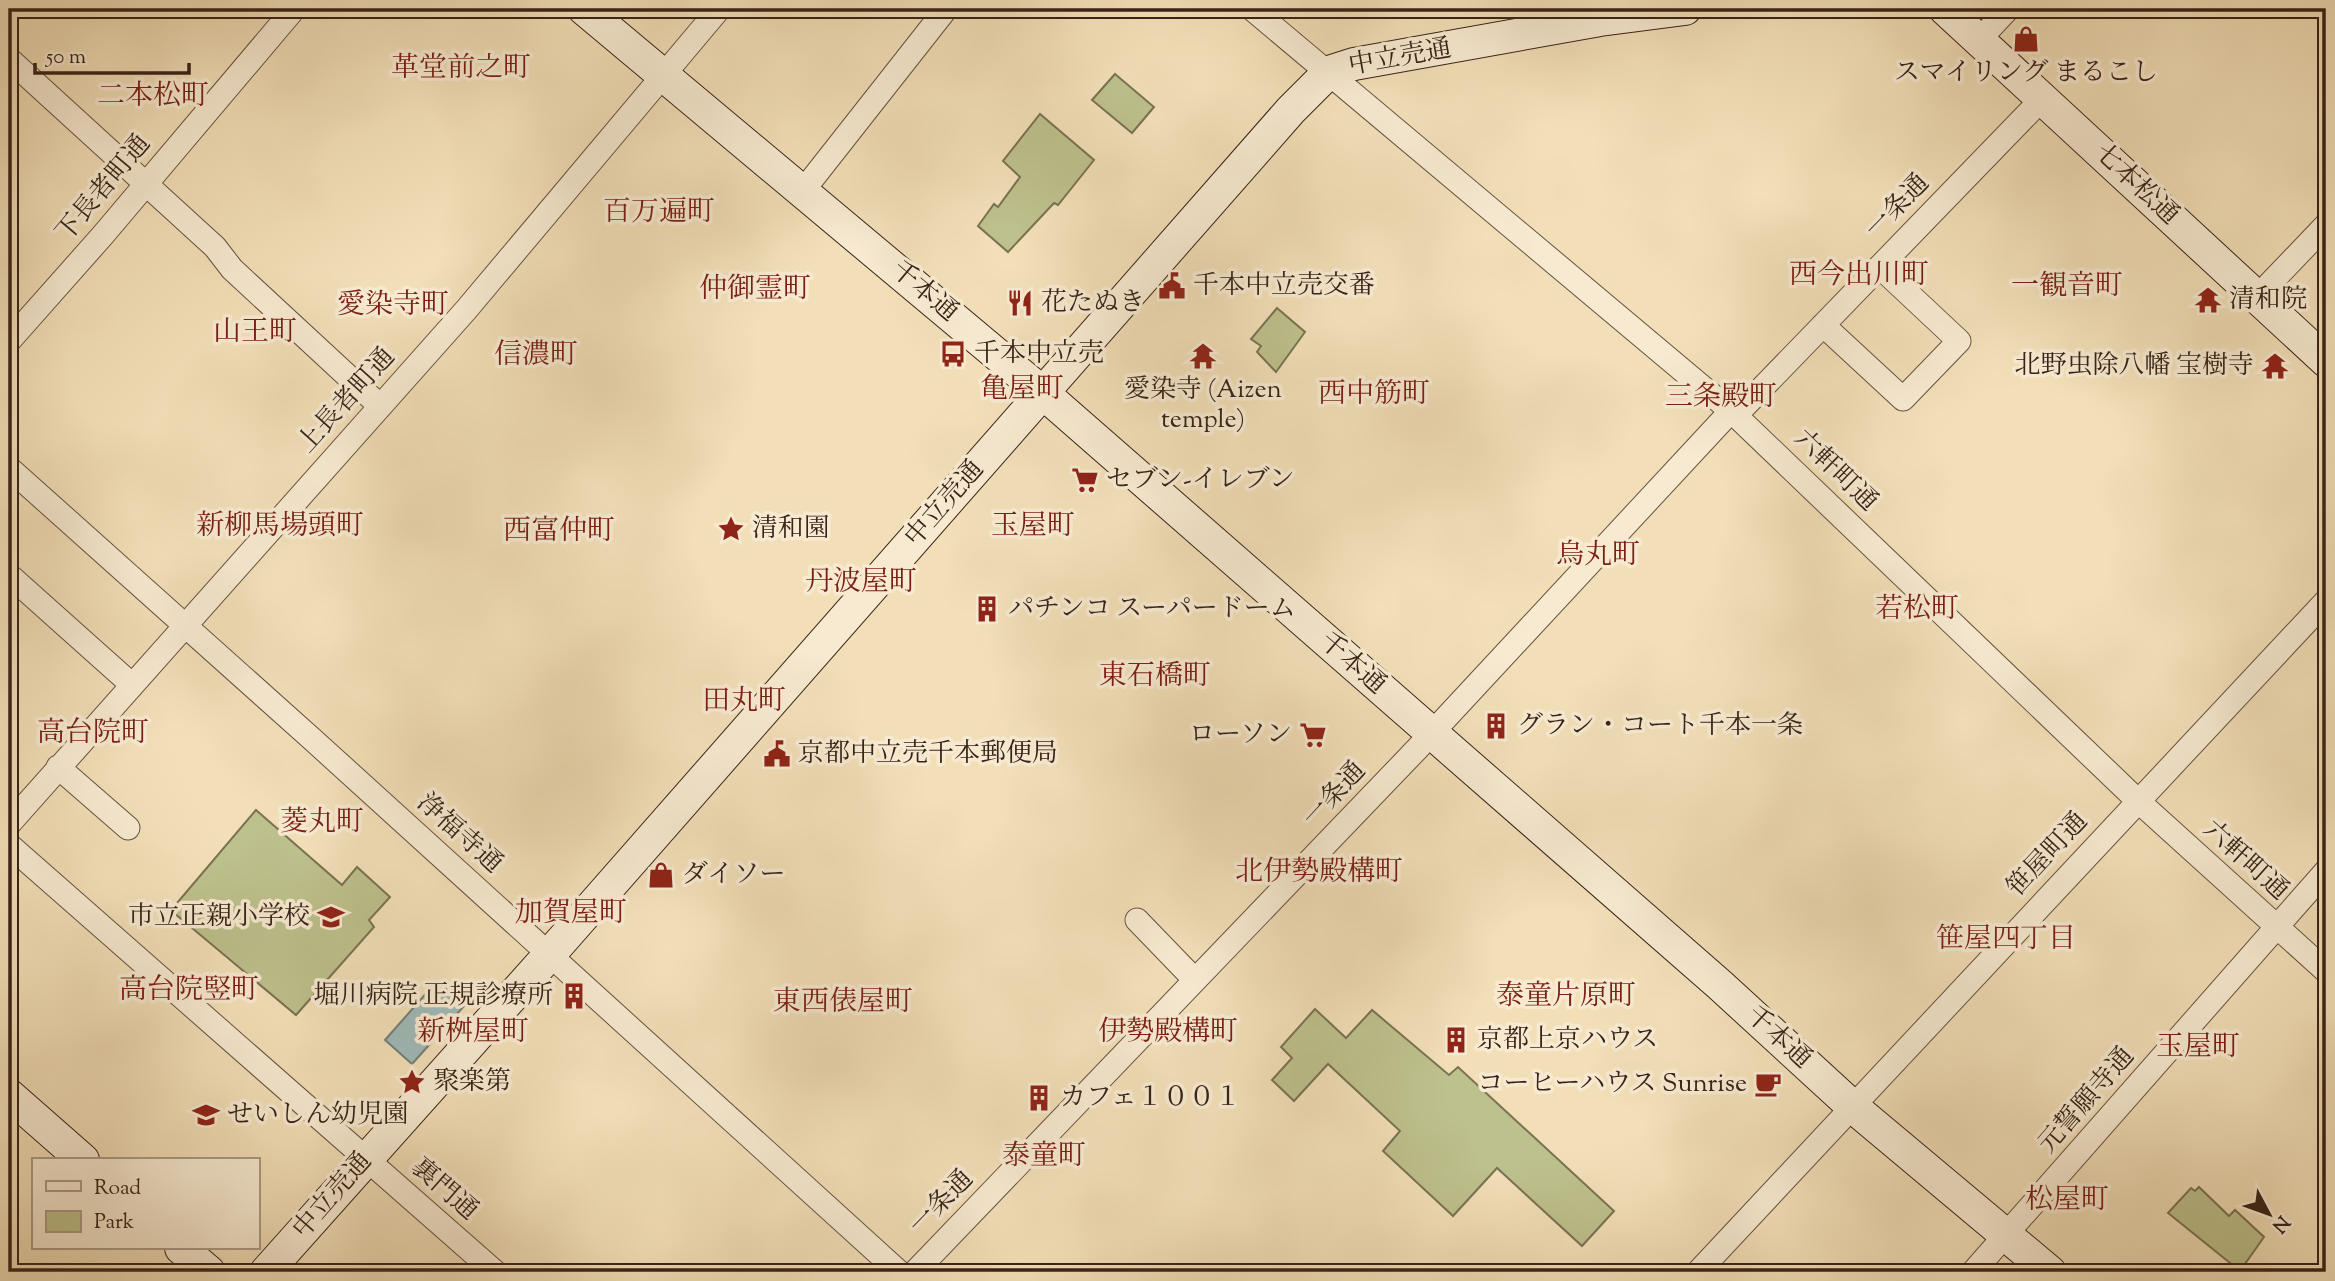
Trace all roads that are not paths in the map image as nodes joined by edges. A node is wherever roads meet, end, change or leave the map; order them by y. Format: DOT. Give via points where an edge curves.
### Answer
graph roads {
  1 [pos="294,9"];
  2 [pos="584,9"];
  3 [pos="719,9"];
  4 [pos="1252,9"];
  5 [pos="1685,9"];
  6 [pos="1945,9"];
  7 [pos="2008,9"];
  8 [pos="941,10"];
  9 [pos="1979,40"];
  10 [pos="9,59"];
  11 [pos="1329,72"];
  12 [pos="664,75"];
  13 [pos="2043,98"];
  14 [pos="144,184"];
  15 [pos="802,192"];
  16 [pos="2326,225"];
  17 [pos="1880,267"];
  18 [pos="2258,296"];
  19 [pos="1823,325"];
  20 [pos="9,341"];
  21 [pos="2326,360"];
  22 [pos="1043,393"];
  23 [pos="380,406"];
  24 [pos="1733,413"];
  25 [pos="9,468"];
  26 [pos="9,575"];
  27 [pos="2326,601"];
  28 [pos="184,624"];
  29 [pos="131,684"];
  30 [pos="1432,734"];
  31 [pos="58,767"];
  32 [pos="2137,800"];
  33 [pos="9,824"];
  34 [pos="128,828"];
  35 [pos="9,845"];
  36 [pos="2326,871"];
  37 [pos="1137,920"];
  38 [pos="2277,928"];
  39 [pos="550,954"];
  40 [pos="2326,971"];
  41 [pos="1194,979"];
  42 [pos="9,1095"];
  43 [pos="1853,1107"];
  44 [pos="81,1158"];
  45 [pos="365,1158"];
  46 [pos="2006,1237"];
  47 [pos="183,1250"];
  48 [pos="209,1272"];
  49 [pos="266,1272"];
  50 [pos="495,1272"];
  51 [pos="899,1272"];
  52 [pos="915,1272"];
  53 [pos="1698,1272"];
  54 [pos="1973,1272"];
  55 [pos="2050,1272"];
  1 -- 14 [label="street, 下長者町通"];
  2 -- 12 [label="street, 千本通"];
  3 -- 12 [label="street, 上長者町通"];
  4 -- 11 [label="street, 六軒町通"];
  5 -- 11 [label="street, 中立売通" via="1600,20"];
  6 -- 9 [label="street, 七本松通"];
  7 -- 9 [label="street"];
  8 -- 15 [label="street"];
  9 -- 13 [label="street, 七本松通"];
  10 -- 14 [label="street"];
  11 -- 22 [label="street, 中立売通"];
  11 -- 24 [label="street, 六軒町通"];
  12 -- 15 [label="street, 千本通"];
  12 -- 23 [label="street, 上長者町通"];
  13 -- 17 [label="street, 一条通"];
  13 -- 18 [label="street, 七本松通"];
  14 -- 20 [label="street, 下長者町通"];
  14 -- 23 [label="street"];
  15 -- 22 [label="street, 千本通"];
  16 -- 18 [label="street"];
  17 -- 19 [label="street, 一条通"];
  17 -- 19 [label="street" via="1959,341 1903,399"];
  18 -- 21 [label="street, 七本松通"];
  19 -- 24 [label="street, 一条通"];
  22 -- 30 [label="street, 千本通"];
  22 -- 39 [label="street, 中立売通"];
  23 -- 28 [label="street, 上長者町通"];
  24 -- 30 [label="street, 一条通"];
  24 -- 32 [label="street, 六軒町通"];
  25 -- 28 [label="street, 浄福寺通"];
  26 -- 29 [label="street"];
  27 -- 32 [label="street, 笹屋町通"];
  28 -- 29 [label="street, 上長者町通"];
  28 -- 39 [label="street, 浄福寺通"];
  29 -- 31 [label="street, 上長者町通"];
  30 -- 41 [label="street, 一条通"];
  30 -- 43 [label="street, 千本通"];
  31 -- 33 [label="street, 上長者町通"];
  31 -- 34 [label="street"];
  32 -- 38 [label="street, 六軒町通"];
  32 -- 43 [label="street, 笹屋町通"];
  35 -- 45 [label="street, 裏門通"];
  36 -- 38 [label="street, 元誓願寺通"];
  37 -- 41 [label="street"];
  38 -- 40 [label="street, 六軒町通"];
  38 -- 46 [label="street, 元誓願寺通"];
  39 -- 45 [label="street, 中立売通"];
  39 -- 51 [label="street, 浄福寺通"];
  41 -- 52 [label="street, 一条通"];
  42 -- 44 [label="street"];
  43 -- 46 [label="street, 千本通"];
  43 -- 53 [label="street, 笹屋町通"];
  45 -- 49 [label="street, 中立売通"];
  45 -- 50 [label="street, 裏門通"];
  46 -- 54 [label="street, 元誓願寺通"];
  46 -- 55 [label="street, 千本通"];
  47 -- 48 [label="street"];
}
